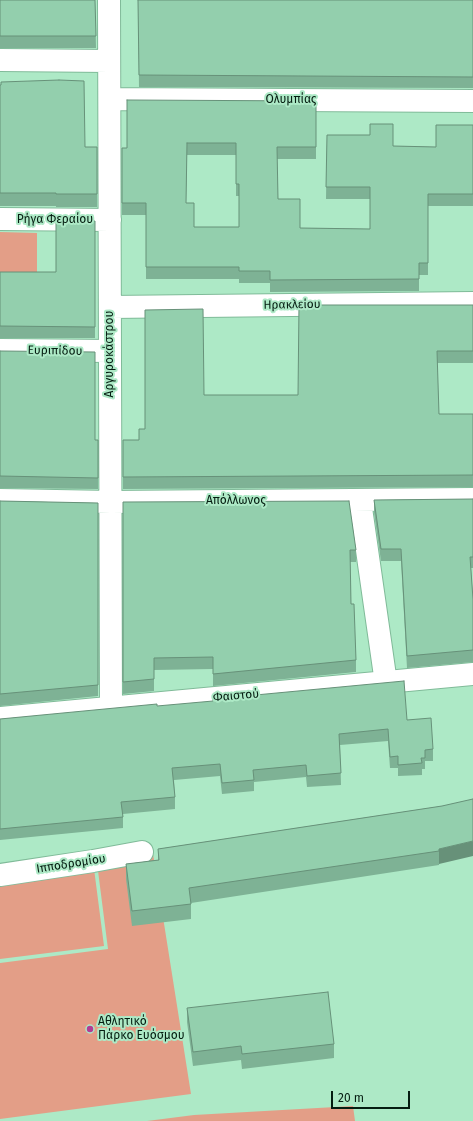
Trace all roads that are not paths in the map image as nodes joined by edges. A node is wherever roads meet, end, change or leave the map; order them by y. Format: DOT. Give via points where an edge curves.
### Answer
graph roads {
  1 [pos="109,0"];
  2 [pos="0,60"];
  3 [pos="109,61"];
  4 [pos="110,99"];
  5 [pos="473,101"];
  6 [pos="0,219"];
  7 [pos="110,220"];
  8 [pos="473,303"];
  9 [pos="110,307"];
  10 [pos="0,350"];
  11 [pos="110,352"];
  12 [pos="473,499"];
  13 [pos="0,500"];
  14 [pos="360,501"];
  15 [pos="111,502"];
  16 [pos="473,674"];
  17 [pos="386,683"];
  18 [pos="111,707"];
  19 [pos="0,718"];
  20 [pos="142,852"];
  21 [pos="0,875"];
  1 -- 3 [label="street, Αργυροκάστρου"];
  2 -- 3 [label="street"];
  3 -- 4 [label="street, Αργυροκάστρου"];
  4 -- 5 [label="street, Ολυμπίας"];
  4 -- 7 [label="street, Αργυροκάστρου"];
  6 -- 7 [label="street, Ρήγα Φεραίου"];
  7 -- 9 [label="street, Αργυροκάστρου"];
  8 -- 9 [label="street, Ηρακλείου"];
  9 -- 11 [label="street, Αργυροκάστρου"];
  10 -- 11 [label="street, Ευριπίδου"];
  11 -- 15 [label="street, Αργυροκάστρου"];
  12 -- 14 [label="street, Απόλλωνος"];
  13 -- 15 [label="street, Απόλλωνος"];
  14 -- 15 [label="street, Απόλλωνος"];
  14 -- 17 [label="street"];
  15 -- 18 [label="street, Αργυροκάστρου"];
  16 -- 17 [label="street, Φαιστού"];
  17 -- 18 [label="street, Φαιστού"];
  18 -- 19 [label="street, Φαιστού"];
  20 -- 21 [label="street, Ιπποδρομίου"];
}
